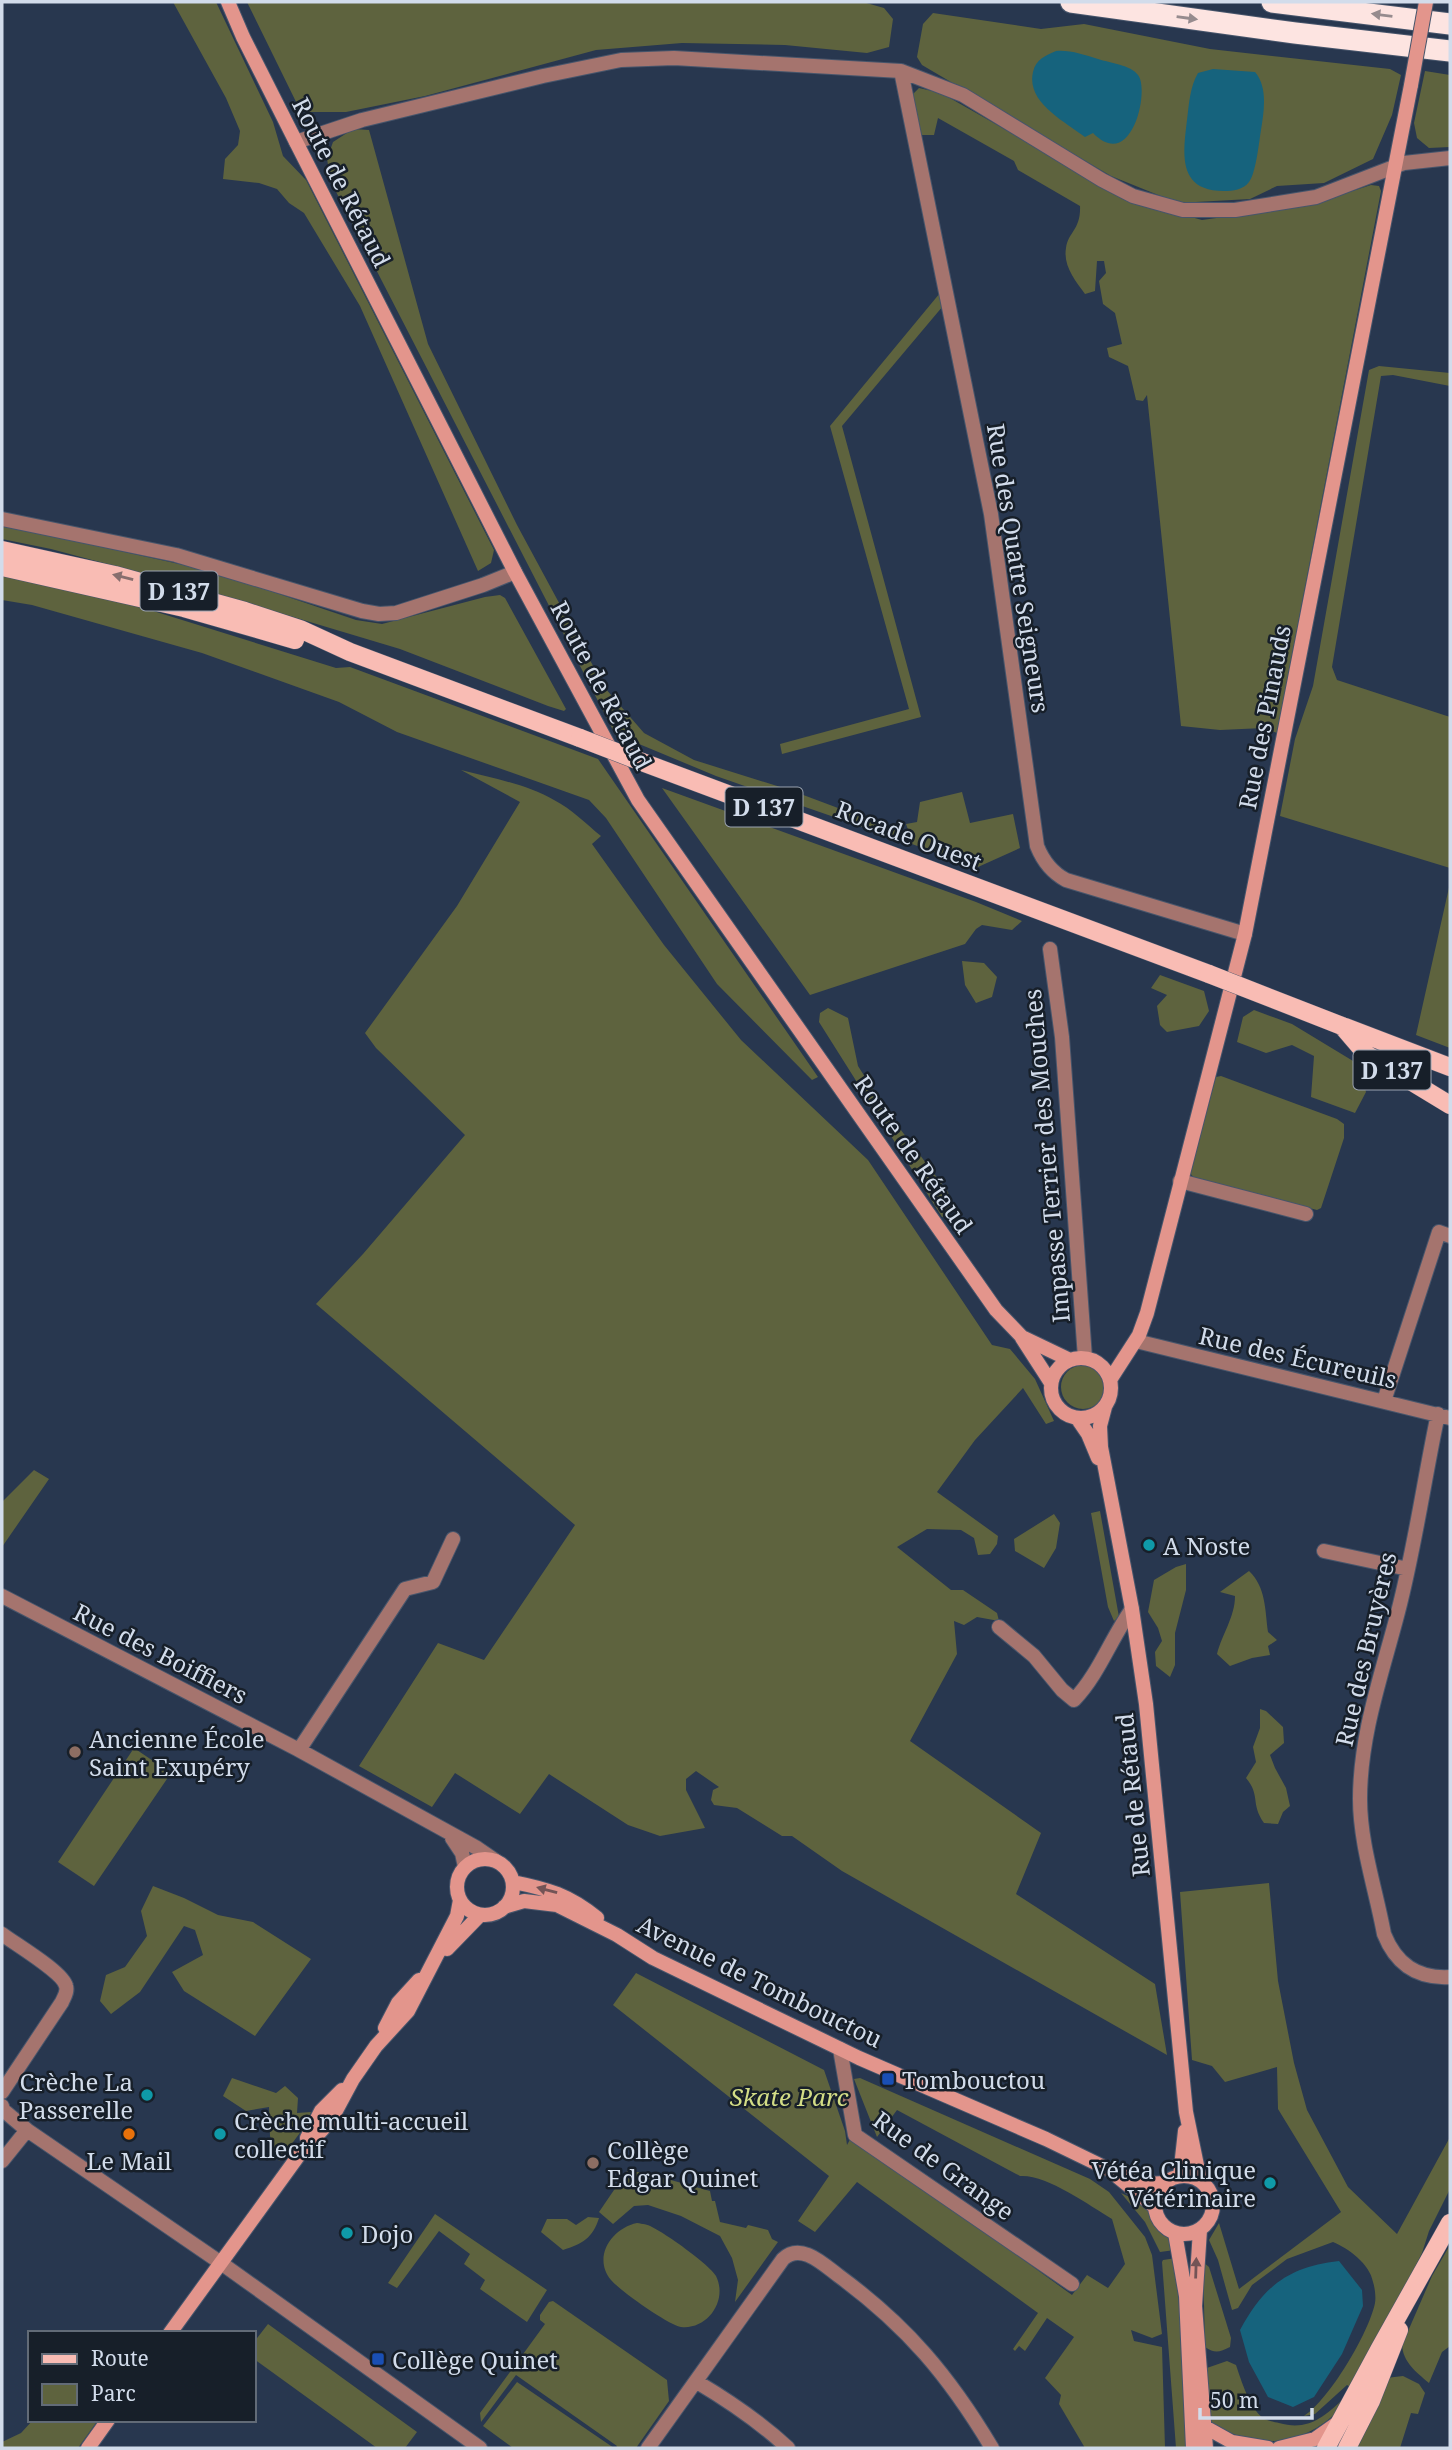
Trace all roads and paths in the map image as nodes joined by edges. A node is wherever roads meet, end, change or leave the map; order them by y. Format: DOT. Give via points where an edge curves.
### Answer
graph roads {
  1 [pos="228,2"];
  2 [pos="1071,2"];
  3 [pos="1272,2"];
  4 [pos="1426,2"];
  5 [pos="1450,23"];
  6 [pos="1450,51"];
  7 [pos="901,71"];
  8 [pos="296,142"];
  9 [pos="1450,158"];
  10 [pos="1395,167"];
  11 [pos="2,519"];
  12 [pos="2,550"];
  13 [pos="2,567"];
  14 [pos="515,572"];
  15 [pos="350,652"];
  16 [pos="1245,934"];
  17 [pos="1050,949"];
  18 [pos="1342,1026"];
  19 [pos="1450,1065"];
  20 [pos="1450,1105"];
  21 [pos="1180,1181"];
  22 [pos="1306,1214"];
  23 [pos="1450,1236"];
  24 [pos="1022,1337"];
  25 [pos="1132,1345"];
  26 [pos="1083,1360"];
  27 [pos="1110,1380"];
  28 [pos="1051,1383"];
  29 [pos="1384,1401"];
  30 [pos="1105,1407"];
  31 [pos="1444,1416"];
  32 [pos="1077,1418"];
  33 [pos="1106,1475"];
  34 [pos="453,1539"];
  35 [pos="1324,1551"];
  36 [pos="1408,1569"];
  37 [pos="2,1596"];
  38 [pos="1132,1609"];
  39 [pos="999,1627"];
  40 [pos="299,1750"];
  41 [pos="446,1832"];
  42 [pos="496,1861"];
  43 [pos="465,1867"];
  44 [pos="513,1882"];
  45 [pos="460,1900"];
  46 [pos="504,1907"];
  47 [pos="480,1915"];
  48 [pos="2,1934"];
  49 [pos="617,1935"];
  50 [pos="434,1965"];
  51 [pos="1450,1977"];
  52 [pos="840,2049"];
  53 [pos="2,2092"];
  54 [pos="2,2106"];
  55 [pos="1186,2112"];
  56 [pos="27,2130"];
  57 [pos="2,2161"];
  58 [pos="1112,2171"];
  59 [pos="1180,2176"];
  60 [pos="1200,2180"];
  61 [pos="1164,2183"];
  62 [pos="1155,2207"];
  63 [pos="1450,2223"];
  64 [pos="1200,2230"];
  65 [pos="1450,2230"];
  66 [pos="1175,2233"];
  67 [pos="1429,2260"];
  68 [pos="220,2263"];
  69 [pos="1072,2284"];
  70 [pos="1408,2301"];
  71 [pos="171,2331"];
  72 [pos="697,2382"];
  73 [pos="1340,2421"];
  74 [pos="107,2422"];
  75 [pos="1205,2427"];
  76 [pos="88,2448"];
  77 [pos="480,2448"];
  78 [pos="648,2448"];
  79 [pos="788,2448"];
  80 [pos="992,2448"];
  81 [pos="1193,2448"];
  82 [pos="1206,2448"];
  83 [pos="1268,2448"];
  84 [pos="1279,2448"];
  85 [pos="1326,2448"];
  86 [pos="1347,2448"];
  1 -- 8 [label="main road, Route de Rétaud"];
  2 -- 6 [label="highway, one-way"];
  5 -- 3 [label="highway, one-way"];
  4 -- 10 [label="main road, Rue des Pinauds, bridge"];
  7 -- 8 [label="street" via="674,58 621,60 362,120"];
  7 -- 10 [label="street" via="963,95 1102,180 1183,210 1235,210 1316,197"];
  7 -- 16 [label="street, Rue des Quatre Seigneurs" via="991,513 1041,857 1066,880"];
  8 -- 14 [label="main road, Route de Rétaud"];
  9 -- 10 [label="street"];
  10 -- 16 [label="main road, Rue des Pinauds"];
  11 -- 14 [label="street" via="176,555 379,614 396,613"];
  15 -- 12 [label="main road, Rocade Ouest / D 137, one-way" via="300,629 197,596"];
  13 -- 15 [label="main road, Rocade Ouest / D 137"];
  14 -- 24 [label="main road, Route de Rétaud" via="638,800 996,1310"];
  15 -- 18 [label="main road, Rocade Ouest / D 137, bridge"];
  16 -- 21 [label="main road, Rue des Pinauds"];
  17 -- 26 [label="street, Impasse Terrier des Mouches" via="1062,1037"];
  18 -- 19 [label="main road, Rocade Ouest / D 137"];
  18 -- 20 [label="main road, D 137" via="1366,1054"];
  21 -- 22 [label="street"];
  21 -- 25 [label="main road, Rue des Pinauds" via="1147,1312"];
  23 -- 29 [label="street" via="1439,1232"];
  24 -- 26 [label="main road"];
  24 -- 28 [label="main road"];
  25 -- 26 [label="main road"];
  25 -- 27 [label="main road, Rue des Pinauds"];
  25 -- 29 [label="street, Rue des Écureuils"];
  26 -- 27 [label="main road" via="1102,1367"];
  26 -- 28 [label="main road" via="1058,1369"];
  27 -- 30 [label="main road"];
  28 -- 32 [label="main road" via="1059,1408"];
  29 -- 31 [label="street, Rue des Écureuils"];
  30 -- 32 [label="main road" via="1090,1417"];
  30 -- 33 [label="main road" via="1100,1433"];
  31 -- 36 [label="street, Rue des Bruyères"];
  32 -- 33 [label="main road"];
  33 -- 38 [label="main road, Rue de Rétaud"];
  34 -- 40 [label="street" via="433,1582 405,1589"];
  35 -- 36 [label="street"];
  36 -- 51 [label="street, Rue des Bruyères" via="1367,1725 1361,1777 1363,1826 1391,1949 1414,1971"];
  37 -- 40 [label="street, Rue des Boiffiers"];
  38 -- 39 [label="street" via="1074,1700 1034,1656"];
  38 -- 55 [label="main road, Rue de Rétaud" via="1146,1703"];
  40 -- 41 [label="street, Rue des Boiffiers"];
  41 -- 42 [label="street, Rue des Boiffiers"];
  41 -- 43 [label="street" via="458,1844"];
  42 -- 43 [label="main road" via="479,1859"];
  42 -- 44 [label="main road" via="507,1869"];
  43 -- 45 [label="main road" via="457,1884"];
  44 -- 46 [label="main road"];
  49 -- 44 [label="main road, Avenue de Tombouctou, one-way" via="570,1899"];
  45 -- 47 [label="main road"];
  45 -- 50 [label="main road"];
  46 -- 47 [label="main road"];
  46 -- 49 [label="main road, Avenue de Tombouctou" via="524,1901 556,1905"];
  47 -- 50 [label="main road"];
  48 -- 53 [label="street" via="57,1973 66,1986 62,2002"];
  49 -- 52 [label="main road, Avenue de Tombouctou" via="653,1958"];
  50 -- 68 [label="main road" via="408,2011 353,2079 321,2110 299,2155"];
  52 -- 58 [label="main road, Avenue de Tombouctou"];
  52 -- 69 [label="street, Rue de Grange" via="855,2135"];
  54 -- 56 [label="street"];
  55 -- 59 [label="main road, Rue de Rétaud"];
  55 -- 60 [label="main road, Rue de Rétaud"];
  56 -- 57 [label="street"];
  56 -- 68 [label="street"];
  58 -- 61 [label="main road, Avenue de Tombouctou" via="1148,2184"];
  58 -- 62 [label="main road, Avenue de Tombouctou"];
  59 -- 60 [label="main road"];
  59 -- 61 [label="main road"];
  60 -- 64 [label="main road" via="1214,2204 1209,2222"];
  61 -- 62 [label="main road"];
  62 -- 66 [label="main road" via="1159,2221"];
  63 -- 67 [label="main road"];
  64 -- 66 [label="main road"];
  75 -- 64 [label="main road, one-way" via="1195,2306"];
  65 -- 67 [label="main road"];
  66 -- 81 [label="main road" via="1186,2297"];
  67 -- 70 [label="main road"];
  68 -- 71 [label="main road"];
  68 -- 77 [label="street"];
  70 -- 73 [label="main road"];
  70 -- 86 [label="main road" via="1390,2357"];
  72 -- 78 [label="street"];
  72 -- 79 [label="street"];
  72 -- 80 [label="street" via="783,2259 801,2252 875,2302 905,2331 956,2390"];
  73 -- 84 [label="main road" via="1315,2439"];
  73 -- 85 [label="main road"];
  74 -- 76 [label="main road"];
  75 -- 82 [label="main road"];
  75 -- 83 [label="main road" via="1231,2442"];
}
